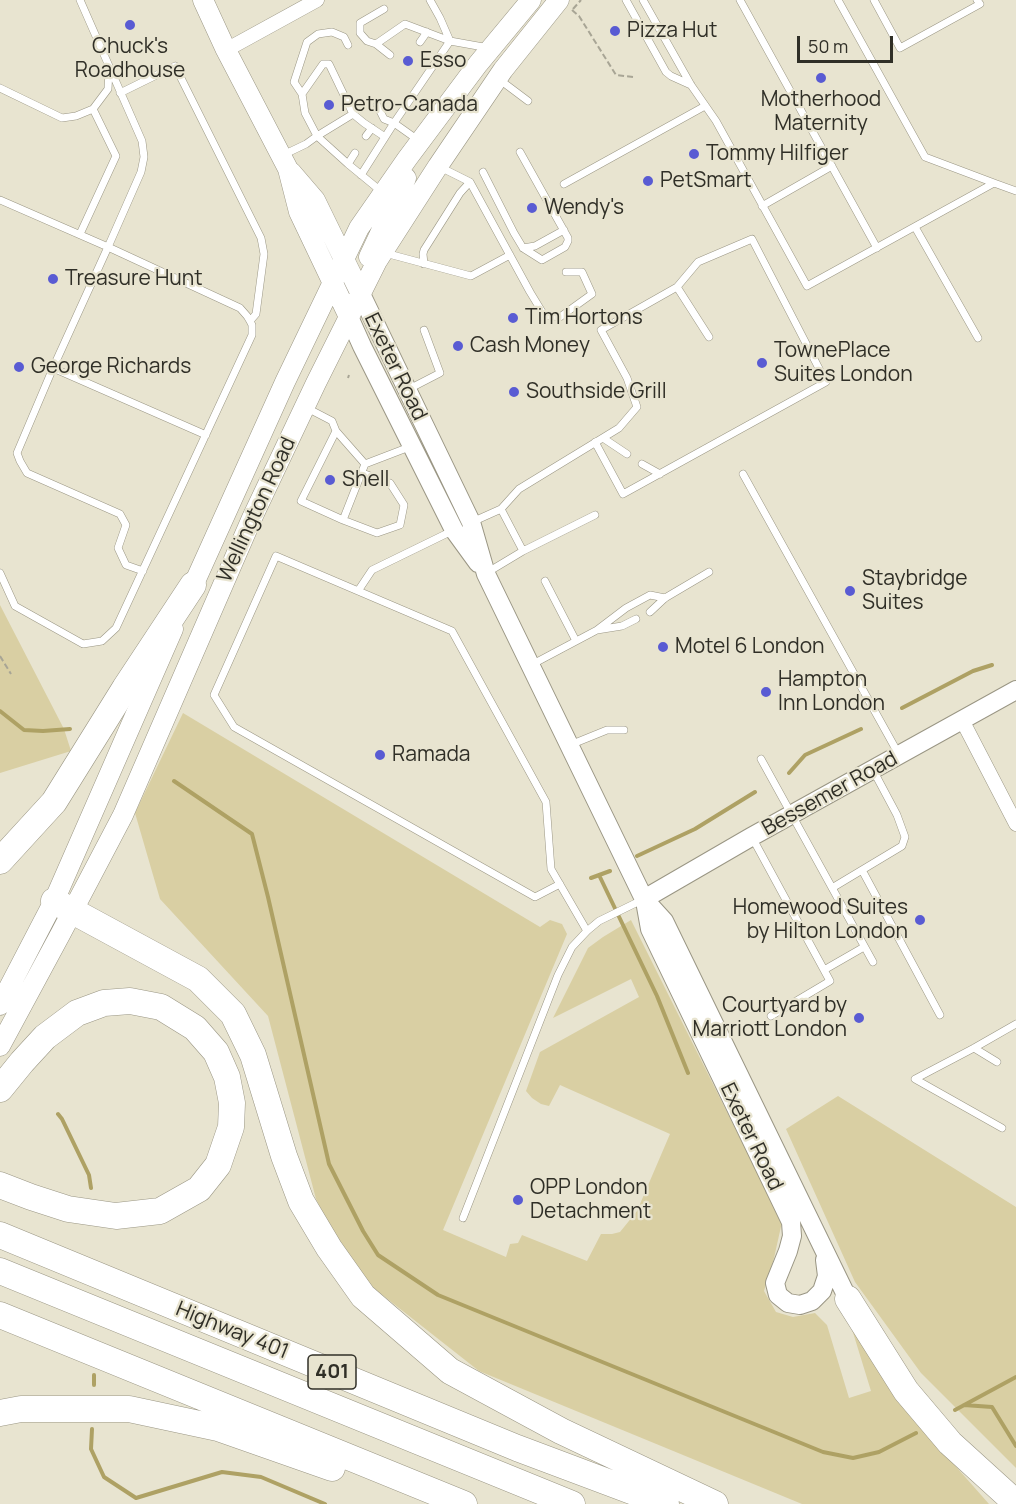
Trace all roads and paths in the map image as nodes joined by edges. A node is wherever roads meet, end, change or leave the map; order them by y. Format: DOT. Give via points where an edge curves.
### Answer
graph roads {
  1 [pos="80,0"];
  2 [pos="202,0"];
  3 [pos="317,0"];
  4 [pos="430,0"];
  5 [pos="531,0"];
  6 [pos="626,0"];
  7 [pos="644,0"];
  8 [pos="740,0"];
  9 [pos="838,0"];
  10 [pos="874,0"];
  11 [pos="978,0"];
  12 [pos="563,2"];
  13 [pos="384,9"];
  14 [pos="427,32"];
  15 [pos="450,41"];
  16 [pos="420,42"];
  17 [pos="376,44"];
  18 [pos="348,45"];
  19 [pos="489,49"];
  20 [pos="226,50"];
  21 [pos="390,55"];
  22 [pos="110,68"];
  23 [pos="633,77"];
  24 [pos="498,78"];
  25 [pos="691,85"];
  26 [pos="0,88"];
  27 [pos="120,93"];
  28 [pos="302,94"];
  29 [pos="528,101"];
  30 [pos="377,105"];
  31 [pos="705,106"];
  32 [pos="93,109"];
  33 [pos="353,114"];
  34 [pos="394,123"];
  35 [pos="434,123"];
  36 [pos="372,128"];
  37 [pos="317,136"];
  38 [pos="366,136"];
  39 [pos="385,137"];
  40 [pos="420,141"];
  41 [pos="520,152"];
  42 [pos="355,153"];
  43 [pos="284,162"];
  44 [pos="348,164"];
  45 [pos="438,166"];
  46 [pos="832,166"];
  47 [pos="483,172"];
  48 [pos="361,175"];
  49 [pos="470,182"];
  50 [pos="994,183"];
  51 [pos="564,184"];
  52 [pos="1016,191"];
  53 [pos="384,193"];
  54 [pos="0,200"];
  55 [pos="762,206"];
  56 [pos="915,227"];
  57 [pos="564,230"];
  58 [pos="80,234"];
  59 [pos="108,247"];
  60 [pos="523,248"];
  61 [pos="877,248"];
  62 [pos="383,253"];
  63 [pos="510,255"];
  64 [pos="344,259"];
  65 [pos="424,264"];
  66 [pos="566,272"];
  67 [pos="333,282"];
  68 [pos="677,287"];
  69 [pos="359,290"];
  70 [pos="349,317"];
  71 [pos="250,321"];
  72 [pos="424,330"];
  73 [pos="709,337"];
  74 [pos="978,338"];
  75 [pos="53,368"];
  76 [pos="407,390"];
  77 [pos="304,407"];
  78 [pos="336,431"];
  79 [pos="206,435"];
  80 [pos="603,438"];
  81 [pos="595,442"];
  82 [pos="412,446"];
  83 [pos="627,454"];
  84 [pos="365,464"];
  85 [pos="642,464"];
  86 [pos="362,473"];
  87 [pos="660,474"];
  88 [pos="743,474"];
  89 [pos="501,509"];
  90 [pos="595,515"];
  91 [pos="343,520"];
  92 [pos="471,522"];
  93 [pos="454,530"];
  94 [pos="523,551"];
  95 [pos="143,571"];
  96 [pos="709,572"];
  97 [pos="0,573"];
  98 [pos="486,574"];
  99 [pos="545,581"];
  100 [pos="193,585"];
  101 [pos="358,591"];
  102 [pos="665,598"];
  103 [pos="650,612"];
  104 [pos="636,619"];
  105 [pos="597,630"];
  106 [pos="576,641"];
  107 [pos="0,656"];
  108 [pos="531,665"];
  109 [pos="11,674"];
  110 [pos="1016,690"];
  111 [pos="962,720"];
  112 [pos="624,730"];
  113 [pos="570,745"];
  114 [pos="899,755"];
  115 [pos="761,759"];
  116 [pos="873,770"];
  117 [pos="791,815"];
  118 [pos="1016,824"];
  119 [pos="751,837"];
  120 [pos="0,861"];
  121 [pos="862,870"];
  122 [pos="560,884"];
  123 [pos="832,888"];
  124 [pos="644,899"];
  125 [pos="64,906"];
  126 [pos="587,931"];
  127 [pos="864,947"];
  128 [pos="873,963"];
  129 [pos="824,970"];
  130 [pos="0,1005"];
  131 [pos="940,1015"];
  132 [pos="771,1016"];
  133 [pos="1016,1024"];
  134 [pos="0,1046"];
  135 [pos="974,1048"];
  136 [pos="997,1062"];
  137 [pos="0,1089"];
  138 [pos="1002,1128"];
  139 [pos="0,1185"];
  140 [pos="463,1218"];
  141 [pos="0,1235"];
  142 [pos="824,1253"];
  143 [pos="0,1271"];
  144 [pos="848,1299"];
  145 [pos="0,1316"];
  146 [pos="0,1413"];
  147 [pos="1016,1503"];
  148 [pos="435,1504"];
  149 [pos="464,1504"];
  150 [pos="572,1504"];
  151 [pos="666,1504"];
  152 [pos="715,1504"];
  1 -- 22 [label="lane"];
  2 -- 20 [label="main road, Exeter Road"];
  3 -- 20 [label="street"];
  4 -- 15 [label="lane"];
  5 -- 19 [label="main road, Wellington Road"];
  6 -- 25 [label="lane" via="666,72"];
  7 -- 25 [label="lane"];
  8 -- 46 [label="lane"];
  9 -- 50 [label="lane" via="925,157"];
  10 -- 11 [label="lane" via="900,48 980,4"];
  12 -- 23 [label="path" via="579,16 616,75"];
  12 -- 24 [label="main road, Wellington Road"];
  13 -- 17 [label="lane" via="360,23 360,33"];
  14 -- 15 [label="lane"];
  14 -- 16 [label="lane"];
  14 -- 17 [label="lane" via="405,24"];
  15 -- 19 [label="lane"];
  15 -- 34 [label="lane" via="420,79"];
  17 -- 21 [label="lane"];
  18 -- 28 [label="lane" via="345,37 332,32 318,34 307,42 294,82"];
  19 -- 35 [label="main road, Wellington Road"];
  20 -- 43 [label="main road, Exeter Road"];
  22 -- 27 [label="lane"];
  22 -- 32 [label="lane" via="108,89"];
  24 -- 29 [label="lane"];
  24 -- 45 [label="main road, Wellington Road"];
  25 -- 31 [label="lane"];
  26 -- 32 [label="lane" via="62,118"];
  27 -- 59 [label="lane" via="142,141 144,157"];
  27 -- 71 [label="lane" via="175,66 261,238 264,254 256,314"];
  28 -- 33 [label="lane" via="323,64 329,64"];
  28 -- 37 [label="lane" via="305,113"];
  30 -- 34 [label="lane" via="384,118"];
  31 -- 51 [label="lane"];
  31 -- 55 [label="lane"];
  32 -- 58 [label="lane" via="116,156"];
  33 -- 36 [label="lane"];
  33 -- 37 [label="lane"];
  34 -- 39 [label="lane"];
  34 -- 40 [label="lane"];
  35 -- 40 [label="main road, Wellington Road"];
  35 -- 69 [label="main road" via="375,242"];
  36 -- 38 [label="lane"];
  36 -- 39 [label="lane"];
  37 -- 43 [label="lane"];
  37 -- 44 [label="lane"];
  39 -- 48 [label="lane"];
  40 -- 53 [label="main road, Wellington Road"];
  41 -- 57 [label="lane"];
  42 -- 44 [label="lane"];
  43 -- 64 [label="main road, Exeter Road" via="315,200"];
  43 -- 67 [label="main road, Exeter Road" via="299,212"];
  44 -- 48 [label="lane"];
  45 -- 49 [label="lane"];
  45 -- 62 [label="main road, Wellington Road"];
  46 -- 55 [label="lane"];
  46 -- 61 [label="lane"];
  47 -- 60 [label="lane"];
  48 -- 53 [label="lane"];
  49 -- 63 [label="lane"];
  49 -- 65 [label="lane" via="424,250"];
  50 -- 52 [label="lane"];
  50 -- 56 [label="lane"];
  53 -- 64 [label="main road, Wellington Road" via="359,228"];
  54 -- 58 [label="lane"];
  55 -- 61 [label="lane" via="807,286"];
  56 -- 61 [label="lane"];
  56 -- 74 [label="lane"];
  57 -- 60 [label="lane" via="536,246"];
  57 -- 60 [label="lane" via="567,245 542,260"];
  58 -- 59 [label="lane"];
  59 -- 71 [label="lane" via="240,308"];
  59 -- 75 [label="lane"];
  62 -- 65 [label="lane"];
  62 -- 69 [label="main road, Wellington Road"];
  63 -- 65 [label="lane" via="471,276"];
  63 -- 66 [label="lane" via="544,315 560,317 592,294 582,272"];
  64 -- 67 [label="main road, Wellington Road"];
  64 -- 69 [label="main road, Exeter Road"];
  67 -- 70 [label="main road, Exeter Road"];
  67 -- 100 [label="main road, Wellington Road"];
  68 -- 73 [label="lane"];
  68 -- 80 [label="lane" via="602,330 637,407 619,428"];
  68 -- 87 [label="lane" via="698,262 752,239 826,382"];
  69 -- 70 [label="main road, Wellington Road"];
  69 -- 76 [label="street, Exeter Road"];
  70 -- 77 [label="main road, Wellington Road"];
  70 -- 82 [label="street, Exeter Road"];
  71 -- 79 [label="lane" via="252,335"];
  72 -- 76 [label="lane" via="440,373"];
  75 -- 79 [label="lane"];
  75 -- 95 [label="lane" via="17,453 20,461 27,472 120,514 126,525 118,548 126,565"];
  76 -- 92 [label="street, Exeter Road"];
  77 -- 78 [label="lane" via="332,421"];
  77 -- 125 [label="main road, Wellington Road" via="123,815"];
  78 -- 84 [label="lane"];
  78 -- 91 [label="lane" via="301,501"];
  79 -- 95 [label="lane"];
  80 -- 81 [label="lane"];
  80 -- 83 [label="lane"];
  81 -- 87 [label="lane" via="623,494"];
  81 -- 89 [label="lane" via="519,489"];
  82 -- 84 [label="lane"];
  82 -- 93 [label="street, Exeter Road"];
  84 -- 86 [label="lane"];
  85 -- 87 [label="lane"];
  86 -- 91 [label="lane"];
  86 -- 91 [label="lane" via="390,483 404,505 400,525 377,533"];
  88 -- 114 [label="lane"];
  89 -- 92 [label="lane"];
  89 -- 94 [label="lane"];
  90 -- 94 [label="lane"];
  92 -- 98 [label="street, Exeter Road"];
  93 -- 98 [label="street, Exeter Road"];
  93 -- 101 [label="lane" via="372,570"];
  94 -- 98 [label="lane"];
  95 -- 97 [label="lane" via="116,628 102,641 83,644 15,606"];
  96 -- 102 [label="lane"];
  98 -- 108 [label="street, Exeter Road"];
  99 -- 106 [label="lane"];
  100 -- 120 [label="highway" via="54,802"];
  100 -- 125 [label="main road, Wellington Road"];
  101 -- 122 [label="lane" via="452,631 546,802 551,869"];
  101 -- 122 [label="lane" via="276,556 214,695 234,727 535,897"];
  102 -- 103 [label="lane"];
  102 -- 105 [label="lane" via="650,595"];
  104 -- 105 [label="lane"];
  105 -- 106 [label="lane"];
  106 -- 108 [label="lane"];
  107 -- 109 [label="path"];
  108 -- 113 [label="street, Exeter Road"];
  110 -- 111 [label="street, Bessemer Road"];
  111 -- 114 [label="street, Bessemer Road"];
  111 -- 118 [label="street"];
  112 -- 113 [label="lane" via="607,729"];
  113 -- 124 [label="street, Exeter Road"];
  114 -- 116 [label="street, Bessemer Road"];
  115 -- 117 [label="lane"];
  116 -- 117 [label="street, Bessemer Road"];
  116 -- 121 [label="lane" via="905,837 902,846"];
  117 -- 119 [label="street, Bessemer Road"];
  117 -- 123 [label="lane"];
  119 -- 124 [label="street, Bessemer Road"];
  119 -- 129 [label="lane"];
  121 -- 123 [label="lane"];
  121 -- 131 [label="lane"];
  122 -- 126 [label="lane"];
  123 -- 127 [label="lane"];
  124 -- 126 [label="lane"];
  124 -- 142 [label="street, Exeter Road" via="664,921"];
  124 -- 142 [label="street, Exeter Road" via="650,928 791,1222 792,1236 775,1283 778,1295 788,1304 812,1301 822,1291 827,1276"];
  125 -- 130 [label="main road, Wellington Road"];
  125 -- 134 [label="main road, Wellington Road"];
  125 -- 152 [label="highway" via="198,979 233,1014 253,1055 302,1201 363,1296 450,1371 561,1431"];
  126 -- 140 [label="lane" via="572,947 558,975"];
  127 -- 128 [label="lane"];
  127 -- 129 [label="lane"];
  129 -- 132 [label="lane" via="830,981"];
  133 -- 135 [label="lane"];
  135 -- 136 [label="lane"];
  135 -- 138 [label="lane" via="915,1078"];
  137 -- 139 [label="highway" via="45,1036 77,1013 104,1003 130,1001 161,1007 195,1028 216,1052 227,1077 232,1103 231,1127 218,1165 199,1189 160,1211 116,1216 68,1209"];
  141 -- 151 [label="highway, Highway 401 / 401" via="517,1448"];
  142 -- 144 [label="street, Exeter Road"];
  143 -- 150 [label="highway, Highway 401 / 401"];
  144 -- 147 [label="highway" via="906,1391 950,1443"];
  145 -- 149 [label="highway"];
  146 -- 148 [label="highway" via="21,1409 129,1409 218,1428"];
}
